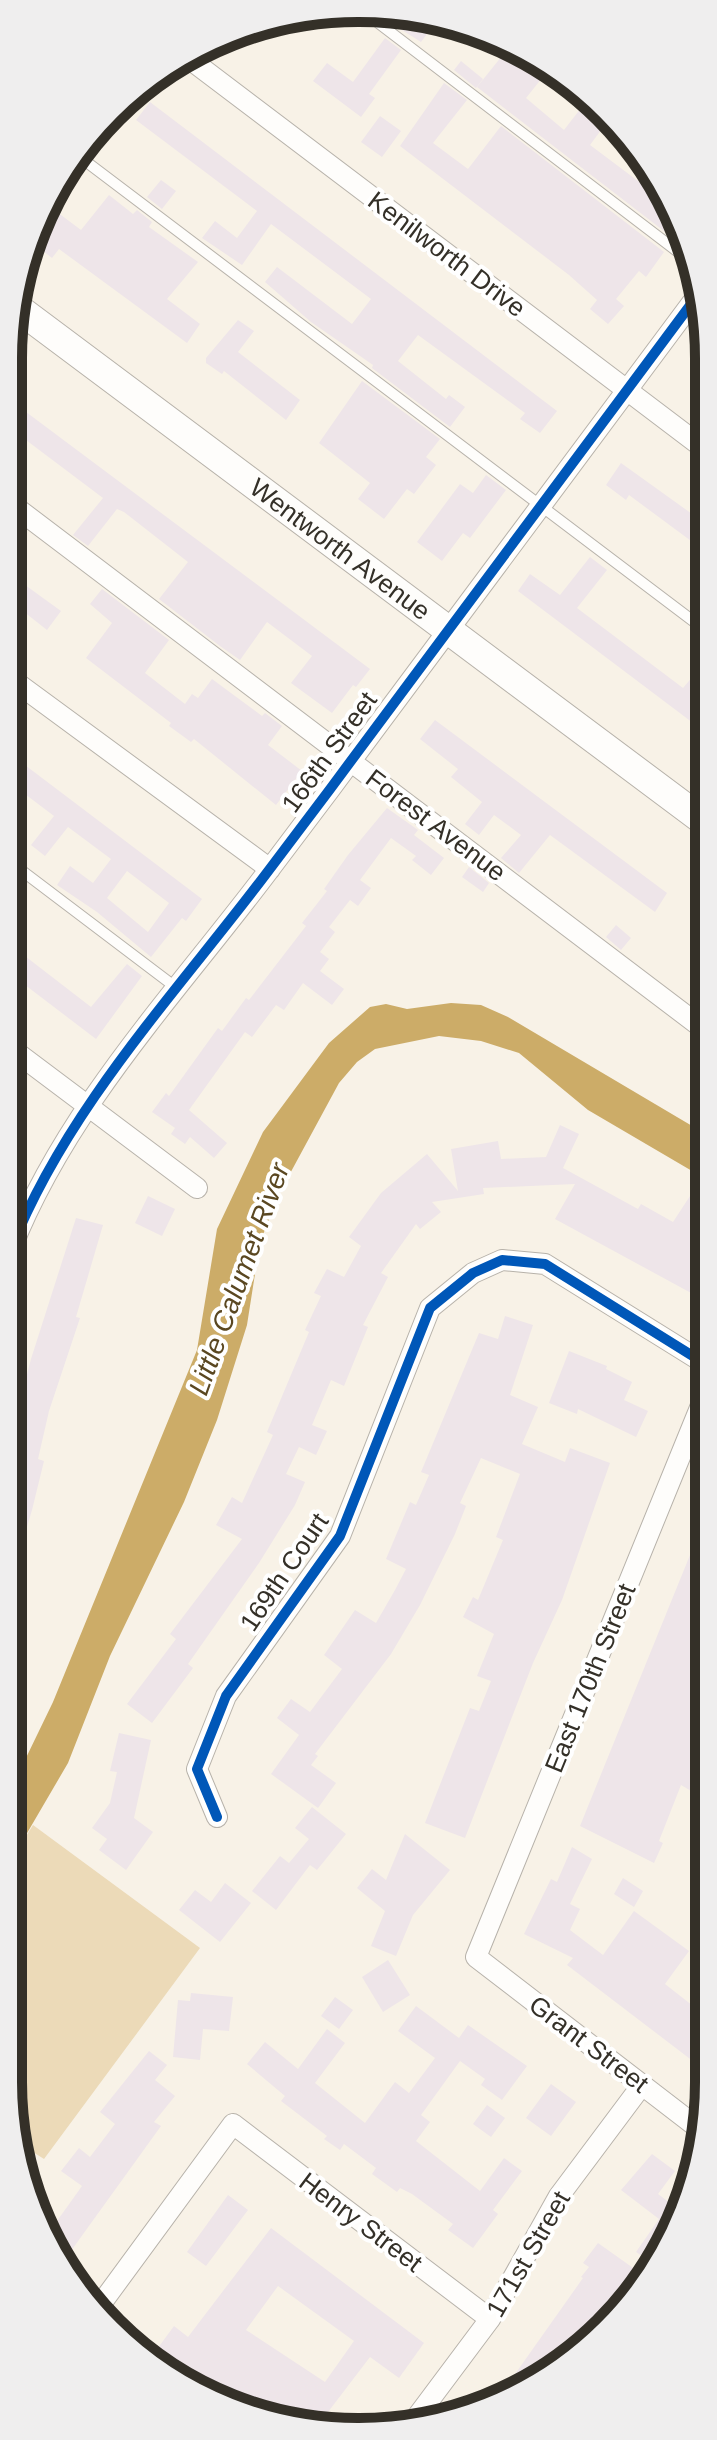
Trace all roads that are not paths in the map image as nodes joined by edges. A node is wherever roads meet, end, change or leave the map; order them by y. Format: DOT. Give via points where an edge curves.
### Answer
graph roads {
  1 [pos="378,23"];
  2 [pos="196,64"];
  3 [pos="86,162"];
  4 [pos="677,251"];
  5 [pos="691,305"];
  6 [pos="25,314"];
  7 [pos="627,390"];
  8 [pos="695,442"];
  9 [pos="540,506"];
  10 [pos="22,512"];
  11 [pos="695,622"];
  12 [pos="448,629"];
  13 [pos="22,687"];
  14 [pos="351,760"];
  15 [pos="695,814"];
  16 [pos="270,869"];
  17 [pos="22,871"];
  18 [pos="178,989"];
  19 [pos="695,1022"];
  20 [pos="22,1056"];
  21 [pos="88,1106"];
  22 [pos="197,1188"];
  23 [pos="22,1225"];
  24 [pos="695,1357"];
  25 [pos="695,1420"];
  26 [pos="217,1817"];
  27 [pos="476,1957"];
  28 [pos="642,2085"];
  29 [pos="692,2123"];
  30 [pos="104,2300"];
  31 [pos="490,2319"];
  32 [pos="420,2413"];
  1 -- 4 [label="lane"];
  2 -- 7 [label="street, Kenilworth Drive"];
  3 -- 9 [label="lane"];
  5 -- 7 [label="street, 166th Street"];
  6 -- 12 [label="street, Wentworth Avenue"];
  7 -- 8 [label="street, Kenilworth Drive"];
  7 -- 9 [label="street, 166th Street"];
  9 -- 11 [label="lane"];
  9 -- 12 [label="street, 166th Street"];
  10 -- 14 [label="street, Forest Avenue"];
  12 -- 14 [label="street, 166th Street"];
  12 -- 15 [label="street, Wentworth Avenue"];
  13 -- 16 [label="street"];
  14 -- 16 [label="street, 166th Street"];
  14 -- 19 [label="street, Forest Avenue"];
  16 -- 18 [label="street, 166th Street"];
  17 -- 18 [label="lane"];
  18 -- 21 [label="street, 166th Street"];
  20 -- 21 [label="street"];
  21 -- 22 [label="street"];
  21 -- 23 [label="street, 166th Street" via="44,1177"];
  24 -- 26 [label="street, 169th Court" via="545,1264 502,1260 473,1273 430,1308 340,1536 226,1696 197,1769"];
  25 -- 27 [label="street, East 170th Street"];
  27 -- 28 [label="street, Grant Street"];
  28 -- 29 [label="street, Grant Street"];
  28 -- 31 [label="street, 171st Street" via="559,2196"];
  30 -- 31 [label="street, Henry Street" via="233,2124"];
  31 -- 32 [label="street, 171st Street"];
}
